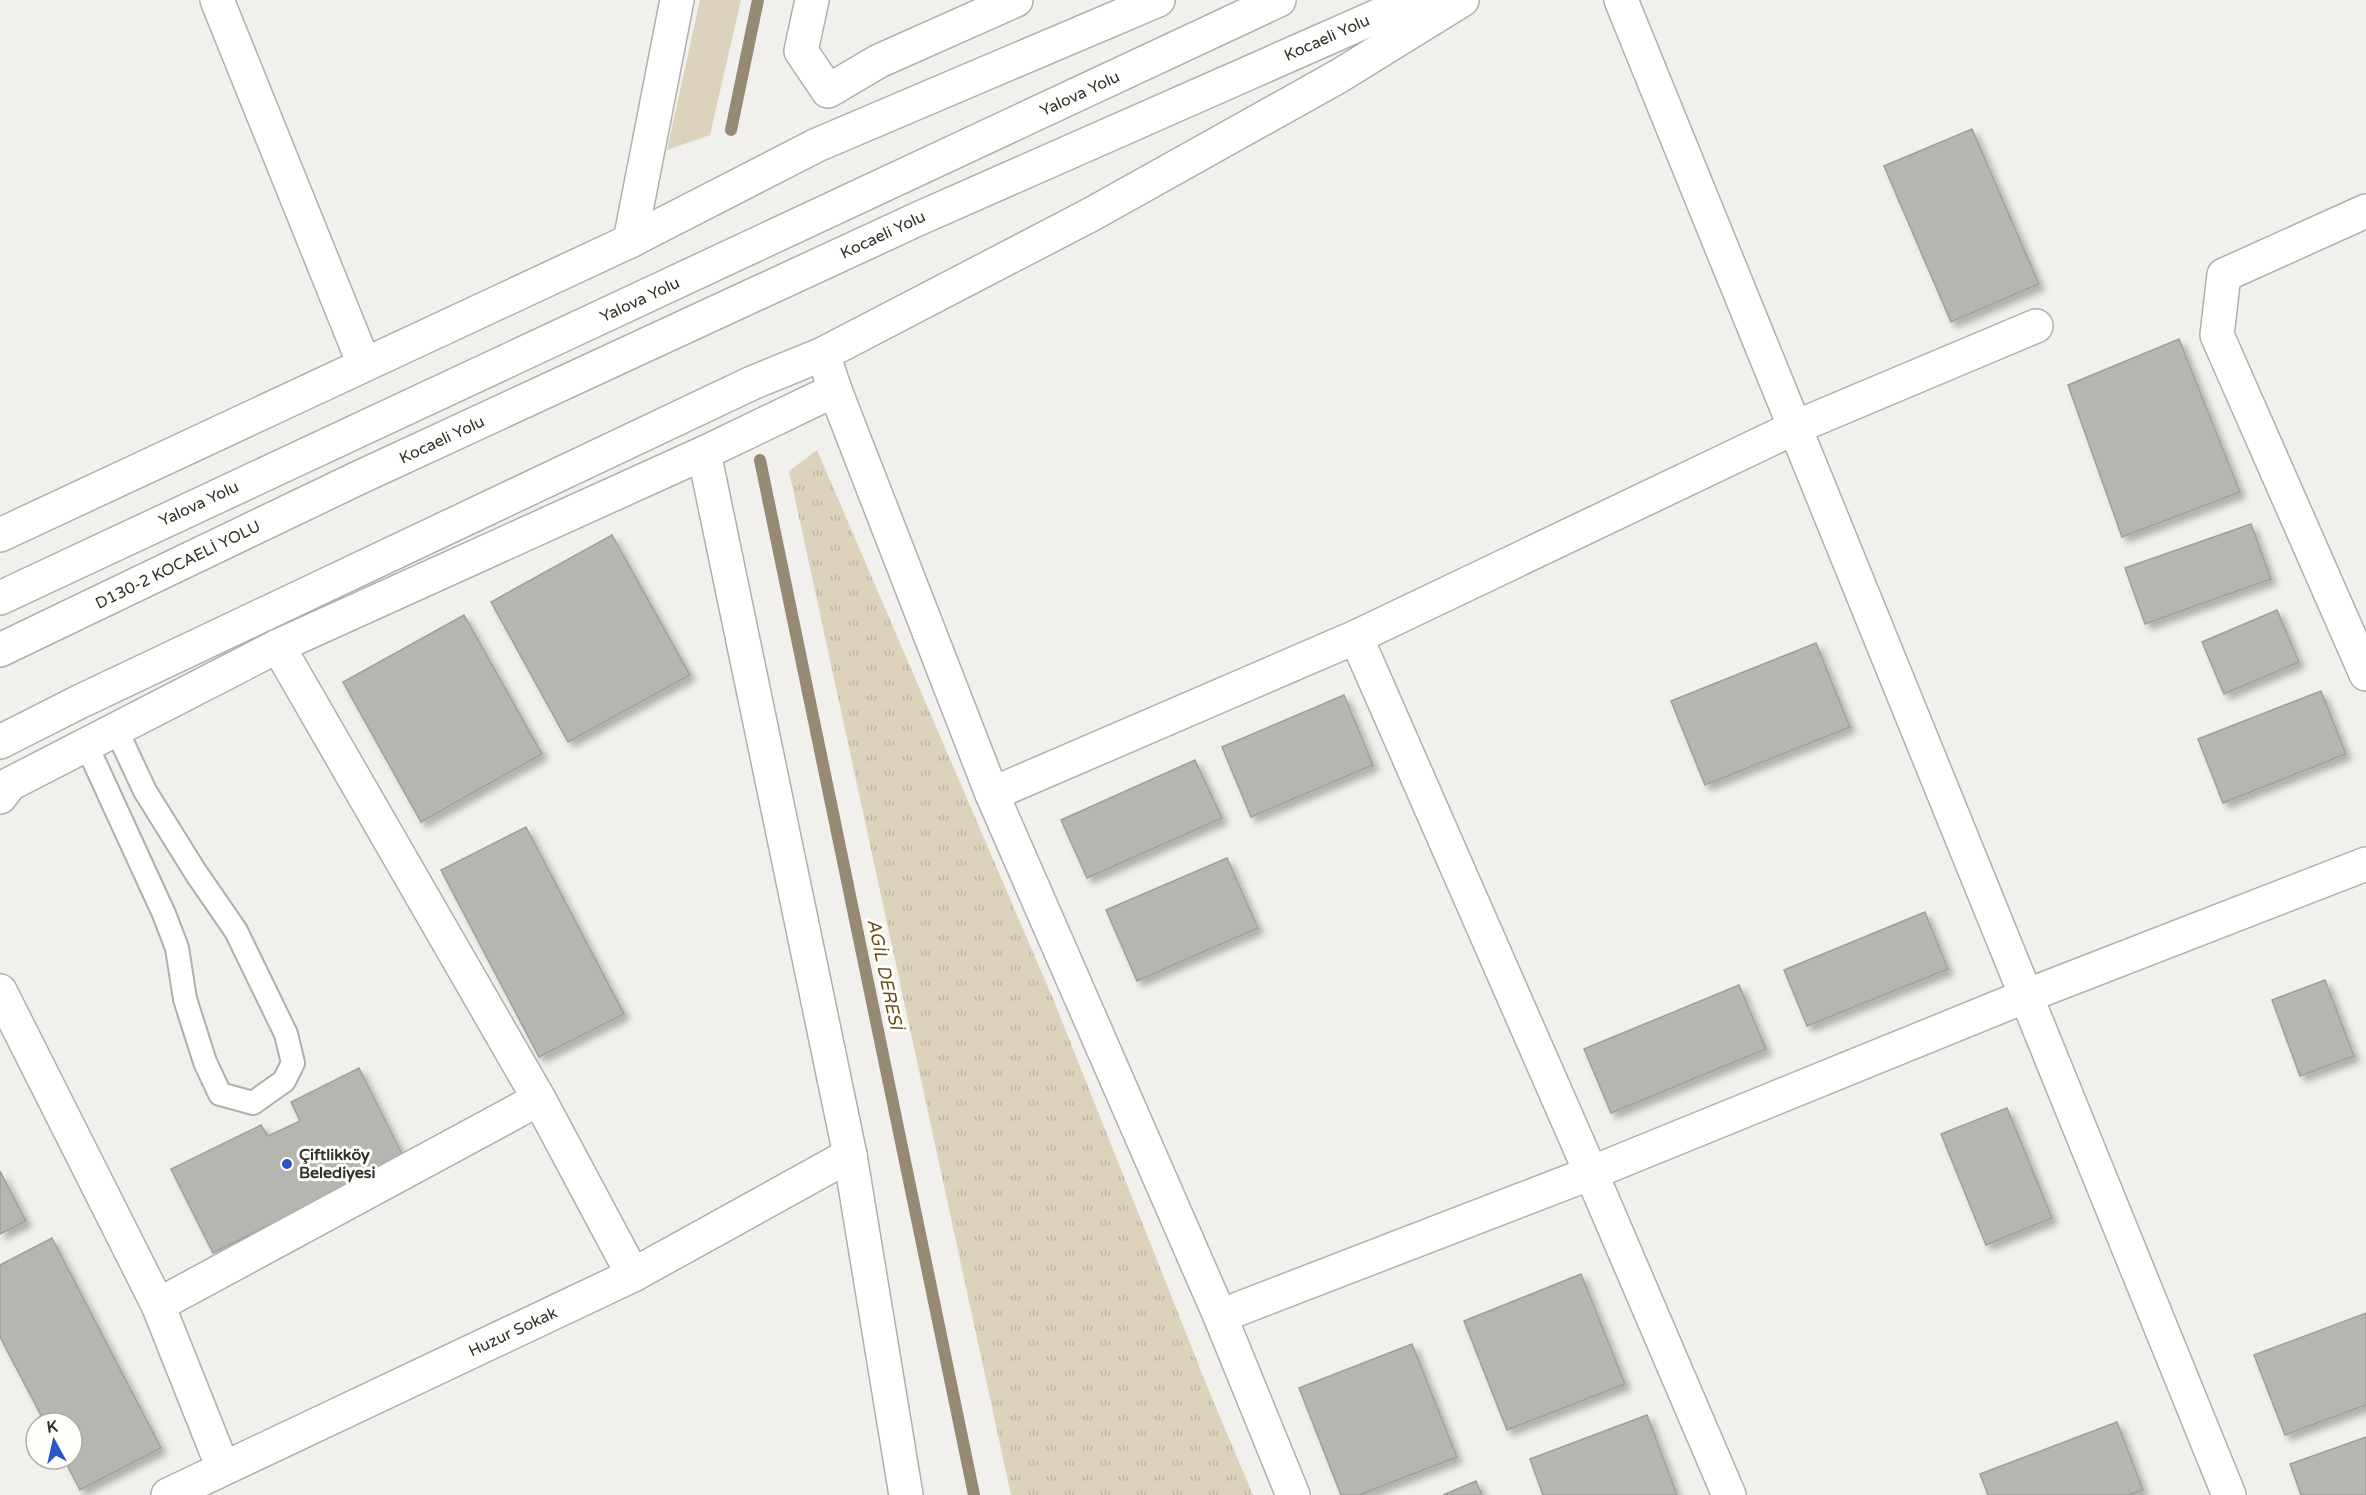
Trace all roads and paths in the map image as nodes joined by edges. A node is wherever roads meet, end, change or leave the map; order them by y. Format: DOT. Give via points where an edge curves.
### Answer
graph roads {
  1 [pos="217,0"];
  2 [pos="677,0"];
  3 [pos="812,0"];
  4 [pos="1016,0"];
  5 [pos="1158,0"];
  6 [pos="1279,0"];
  7 [pos="1414,0"];
  8 [pos="1462,0"];
  9 [pos="1621,0"];
  10 [pos="2366,211"];
  11 [pos="630,241"];
  12 [pos="2036,326"];
  13 [pos="823,354"];
  14 [pos="364,364"];
  15 [pos="835,390"];
  16 [pos="1796,427"];
  17 [pos="705,453"];
  18 [pos="356,480"];
  19 [pos="0,535"];
  20 [pos="0,598"];
  21 [pos="1356,637"];
  22 [pos="278,646"];
  23 [pos="0,650"];
  24 [pos="2366,674"];
  25 [pos="116,729"];
  26 [pos="0,742"];
  27 [pos="86,744"];
  28 [pos="992,794"];
  29 [pos="0,796"];
  30 [pos="2366,864"];
  31 [pos="0,991"];
  32 [pos="2026,996"];
  33 [pos="539,1099"];
  34 [pos="850,1155"];
  35 [pos="1591,1173"];
  36 [pos="633,1275"];
  37 [pos="158,1305"];
  38 [pos="1220,1316"];
  39 [pos="223,1468"];
  40 [pos="168,1495"];
  41 [pos="906,1495"];
  42 [pos="1293,1495"];
  43 [pos="1730,1495"];
  44 [pos="2229,1495"];
  1 -- 14 [label="main road"];
  2 -- 11 [label="main road"];
  3 -- 4 [label="main road" via="801,51 828,91 879,61"];
  5 -- 11 [label="main road" via="817,145"];
  6 -- 20 [label="main road, Yalova Yolu"];
  7 -- 18 [label="main road, Kocaeli̇ Yolu" via="921,218"];
  8 -- 13 [label="main road" via="1339,76 1103,208"];
  9 -- 16 [label="main road"];
  10 -- 24 [label="main road" via="2224,274 2217,335"];
  11 -- 14 [label="main road"];
  12 -- 16 [label="main road"];
  13 -- 15 [label="main road"];
  13 -- 26 [label="main road" via="742,388"];
  14 -- 19 [label="main road"];
  15 -- 17 [label="main road"];
  15 -- 28 [label="main road"];
  16 -- 21 [label="main road"];
  16 -- 32 [label="main road"];
  17 -- 22 [label="main road"];
  17 -- 34 [label="main road"];
  18 -- 23 [label="main road, D130-2 KOCAELİ YOLU"];
  21 -- 28 [label="main road"];
  21 -- 35 [label="main road"];
  22 -- 25 [label="main road"];
  22 -- 33 [label="main road"];
  25 -- 27 [label="main road"];
  25 -- 27 [label="lane" via="145,791 236,931 286,1034 293,1063 284,1081 254,1103 220,1094 205,1062 185,999 177,948"];
  27 -- 29 [label="main road" via="10,784"];
  28 -- 38 [label="main road"];
  30 -- 32 [label="main road"];
  31 -- 37 [label="main road"];
  32 -- 35 [label="main road"];
  32 -- 44 [label="main road"];
  33 -- 36 [label="main road"];
  33 -- 37 [label="main road"];
  34 -- 36 [label="main road, Huzur Sokak"];
  34 -- 41 [label="main road"];
  35 -- 38 [label="main road"];
  35 -- 43 [label="main road"];
  36 -- 39 [label="main road, Huzur Sokak"];
  37 -- 39 [label="main road"];
  38 -- 42 [label="main road"];
  39 -- 40 [label="main road, Huzur Sokak"];
}
